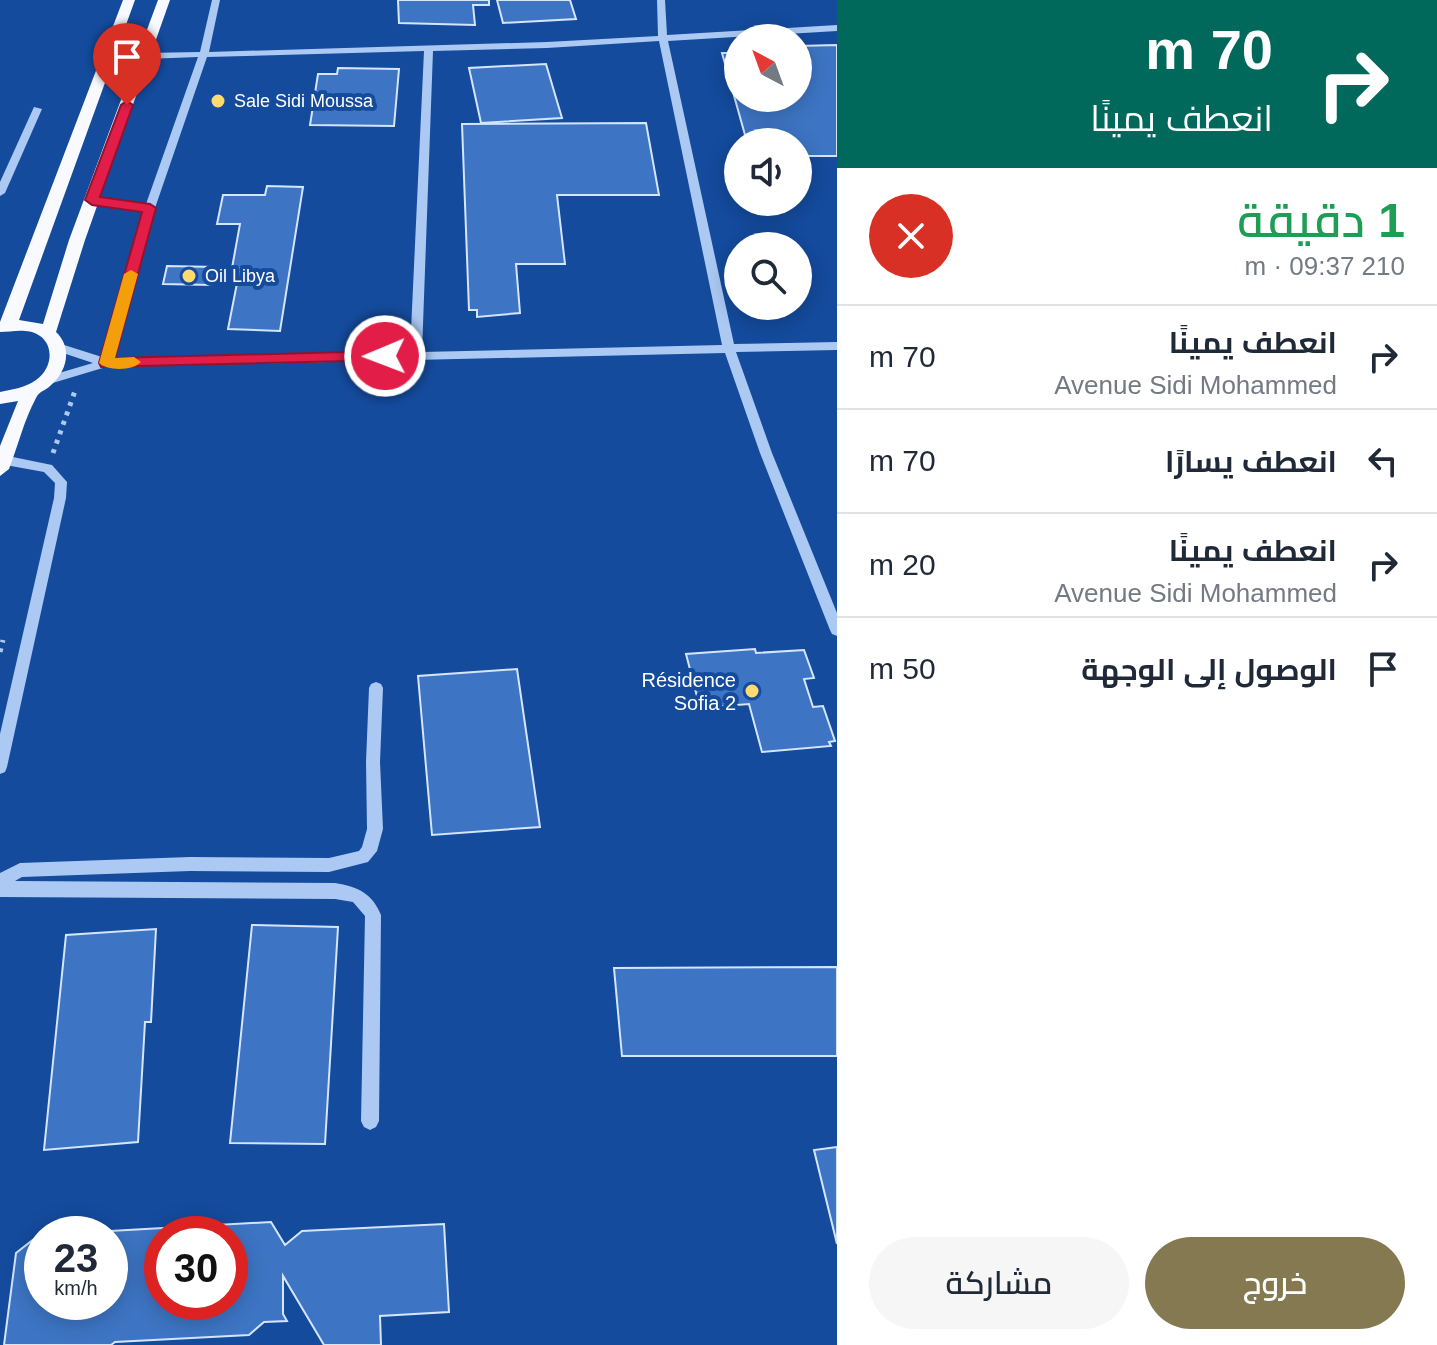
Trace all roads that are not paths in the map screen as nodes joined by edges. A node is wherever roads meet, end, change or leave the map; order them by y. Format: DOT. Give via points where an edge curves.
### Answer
graph roads {
  1 [pos="129,0"];
  2 [pos="164,0"];
  3 [pos="216,0"];
  4 [pos="661,0"];
  5 [pos="837,28"];
  6 [pos="663,39"];
  7 [pos="429,47"];
  8 [pos="204,53"];
  9 [pos="145,56"];
  10 [pos="37,109"];
  11 [pos="0,193"];
  12 [pos="92,200"];
  13 [pos="150,208"];
  14 [pos="4,326"];
  15 [pos="48,332"];
  16 [pos="837,346"];
  17 [pos="61,348"];
  18 [pos="729,349"];
  19 [pos="416,355"];
  20 [pos="106,363"];
  21 [pos="38,386"];
  22 [pos="0,398"];
  23 [pos="1,465"];
  24 [pos="837,630"];
  25 [pos="376,688"];
  26 [pos="0,767"];
  27 [pos="0,882"];
  28 [pos="0,889"];
  29 [pos="370,1121"];
  1 -- 14 [label="main road"];
  2 -- 9 [label="main road"];
  3 -- 8 [label="street"];
  4 -- 6 [label="street"];
  5 -- 6 [label="street"];
  6 -- 7 [label="street"];
  6 -- 18 [label="street"];
  7 -- 8 [label="street"];
  7 -- 19 [label="street"];
  8 -- 9 [label="street"];
  8 -- 13 [label="street"];
  9 -- 12 [label="main road"];
  10 -- 11 [label="street"];
  12 -- 13 [label="street"];
  12 -- 15 [label="main road"];
  13 -- 20 [label="street"];
  14 -- 15 [label="main road" via="30,325"];
  15 -- 17 [label="main road"];
  16 -- 18 [label="street"];
  17 -- 20 [label="street"];
  17 -- 21 [label="main road" via="59,365"];
  18 -- 19 [label="street"];
  18 -- 24 [label="street"];
  19 -- 20 [label="street"];
  20 -- 21 [label="street"];
  21 -- 22 [label="main road"];
  21 -- 23 [label="main road"];
  23 -- 26 [label="street" via="48,468 61,482"];
  25 -- 27 [label="street" via="375,829 363,857 329,865 20,870"];
  28 -- 29 [label="street" via="335,891 366,900 373,915"];
}
